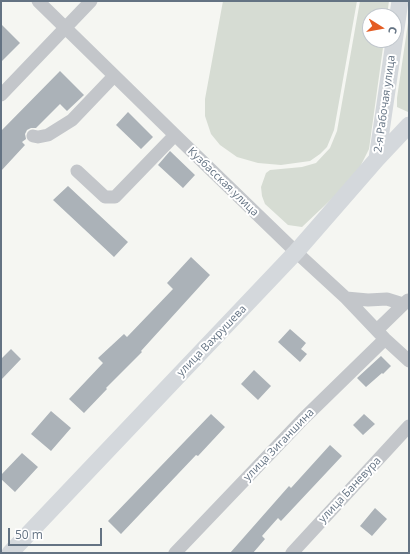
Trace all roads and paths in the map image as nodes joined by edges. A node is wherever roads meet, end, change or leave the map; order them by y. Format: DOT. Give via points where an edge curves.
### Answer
graph roads {
  1 [pos="38,1"];
  2 [pos="91,1"];
  3 [pos="400,1"];
  4 [pos="66,28"];
  5 [pos="114,76"];
  6 [pos="1,95"];
  7 [pos="409,125"];
  8 [pos="175,135"];
  9 [pos="33,136"];
  10 [pos="377,159"];
  11 [pos="77,171"];
  12 [pos="296,252"];
  13 [pos="346,298"];
  14 [pos="406,302"];
  15 [pos="381,334"];
  16 [pos="409,361"];
  17 [pos="409,426"];
  18 [pos="10,553"];
  19 [pos="175,553"];
  20 [pos="292,553"];
  1 -- 4 [label="street, Кузбасская улица"];
  2 -- 4 [label="street"];
  3 -- 10 [label="main road, 2-я Рабочая улица"];
  4 -- 5 [label="street, Кузбасская улица"];
  4 -- 6 [label="street"];
  5 -- 8 [label="street, Кузбасская улица"];
  5 -- 9 [label="street" via="72,120 48,135 38,138"];
  7 -- 10 [label="main road, улица Вахрушева"];
  8 -- 11 [label="street" via="115,197 105,197"];
  8 -- 12 [label="street, Кузбасская улица"];
  10 -- 12 [label="main road, улица Вахрушева"];
  12 -- 13 [label="street, Кузбасская улица"];
  12 -- 18 [label="main road, улица Вахрушева"];
  13 -- 14 [label="street"];
  13 -- 15 [label="street, Кузбасская улица"];
  14 -- 15 [label="street, улица Зиганшина"];
  15 -- 16 [label="street, Кузбасская улица"];
  15 -- 19 [label="street, улица Зиганшина"];
  17 -- 20 [label="street, улица Баневура"];
}
